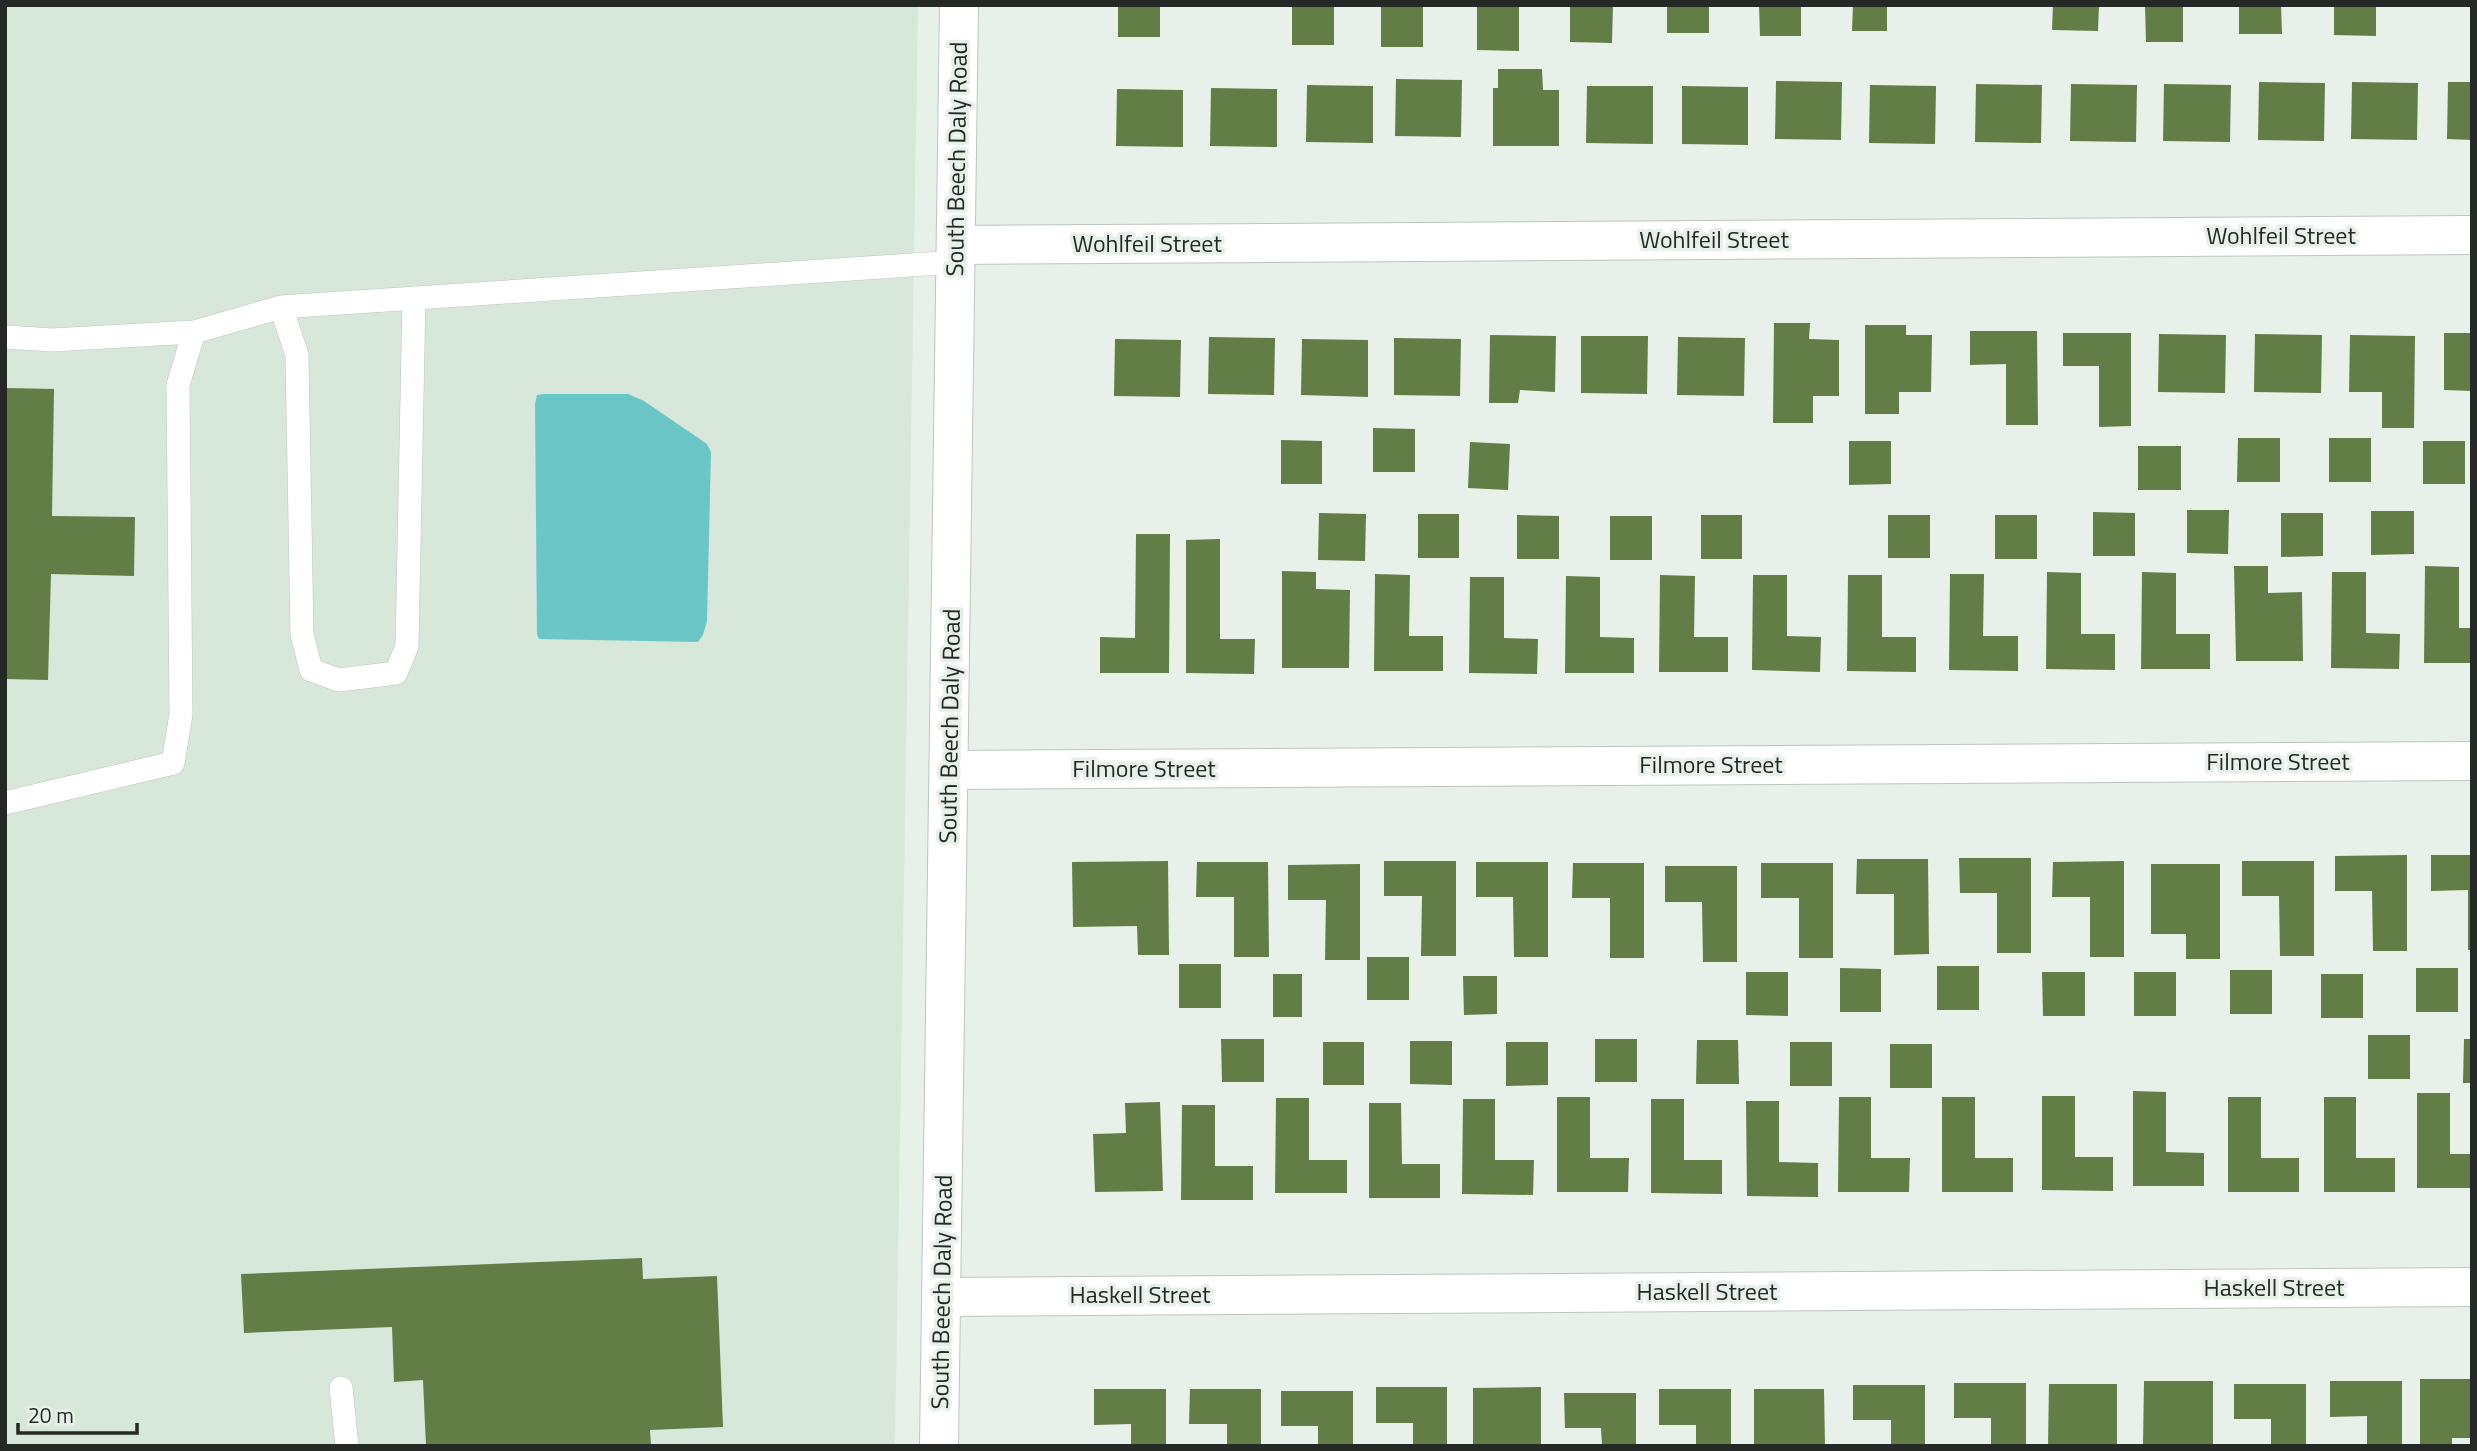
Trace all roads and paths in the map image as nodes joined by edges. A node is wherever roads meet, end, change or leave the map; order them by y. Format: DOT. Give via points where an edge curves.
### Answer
graph roads {
  1 [pos="959,5"];
  2 [pos="2472,235"];
  3 [pos="956,254"];
  4 [pos="414,298"];
  5 [pos="281,307"];
  6 [pos="194,332"];
  7 [pos="5,337"];
  8 [pos="2472,761"];
  9 [pos="949,770"];
  10 [pos="5,803"];
  11 [pos="2472,1287"];
  12 [pos="942,1297"];
  13 [pos="341,1388"];
  14 [pos="347,1446"];
  15 [pos="939,1446"];
  1 -- 3 [label="street, South Beech Daly Road"];
  2 -- 3 [label="street, Wohlfeil Street"];
  3 -- 4 [label="lane"];
  3 -- 9 [label="street, South Beech Daly Road"];
  4 -- 5 [label="lane"];
  4 -- 5 [label="lane" via="407,646 396,673 339,680 311,670 302,634 297,355"];
  5 -- 6 [label="lane"];
  6 -- 7 [label="lane" via="52,340"];
  6 -- 10 [label="lane" via="178,385 181,714 173,763"];
  8 -- 9 [label="street, Filmore Street"];
  9 -- 12 [label="street, South Beech Daly Road"];
  11 -- 12 [label="street, Haskell Street"];
  12 -- 15 [label="street, South Beech Daly Road"];
  13 -- 14 [label="lane"];
}
